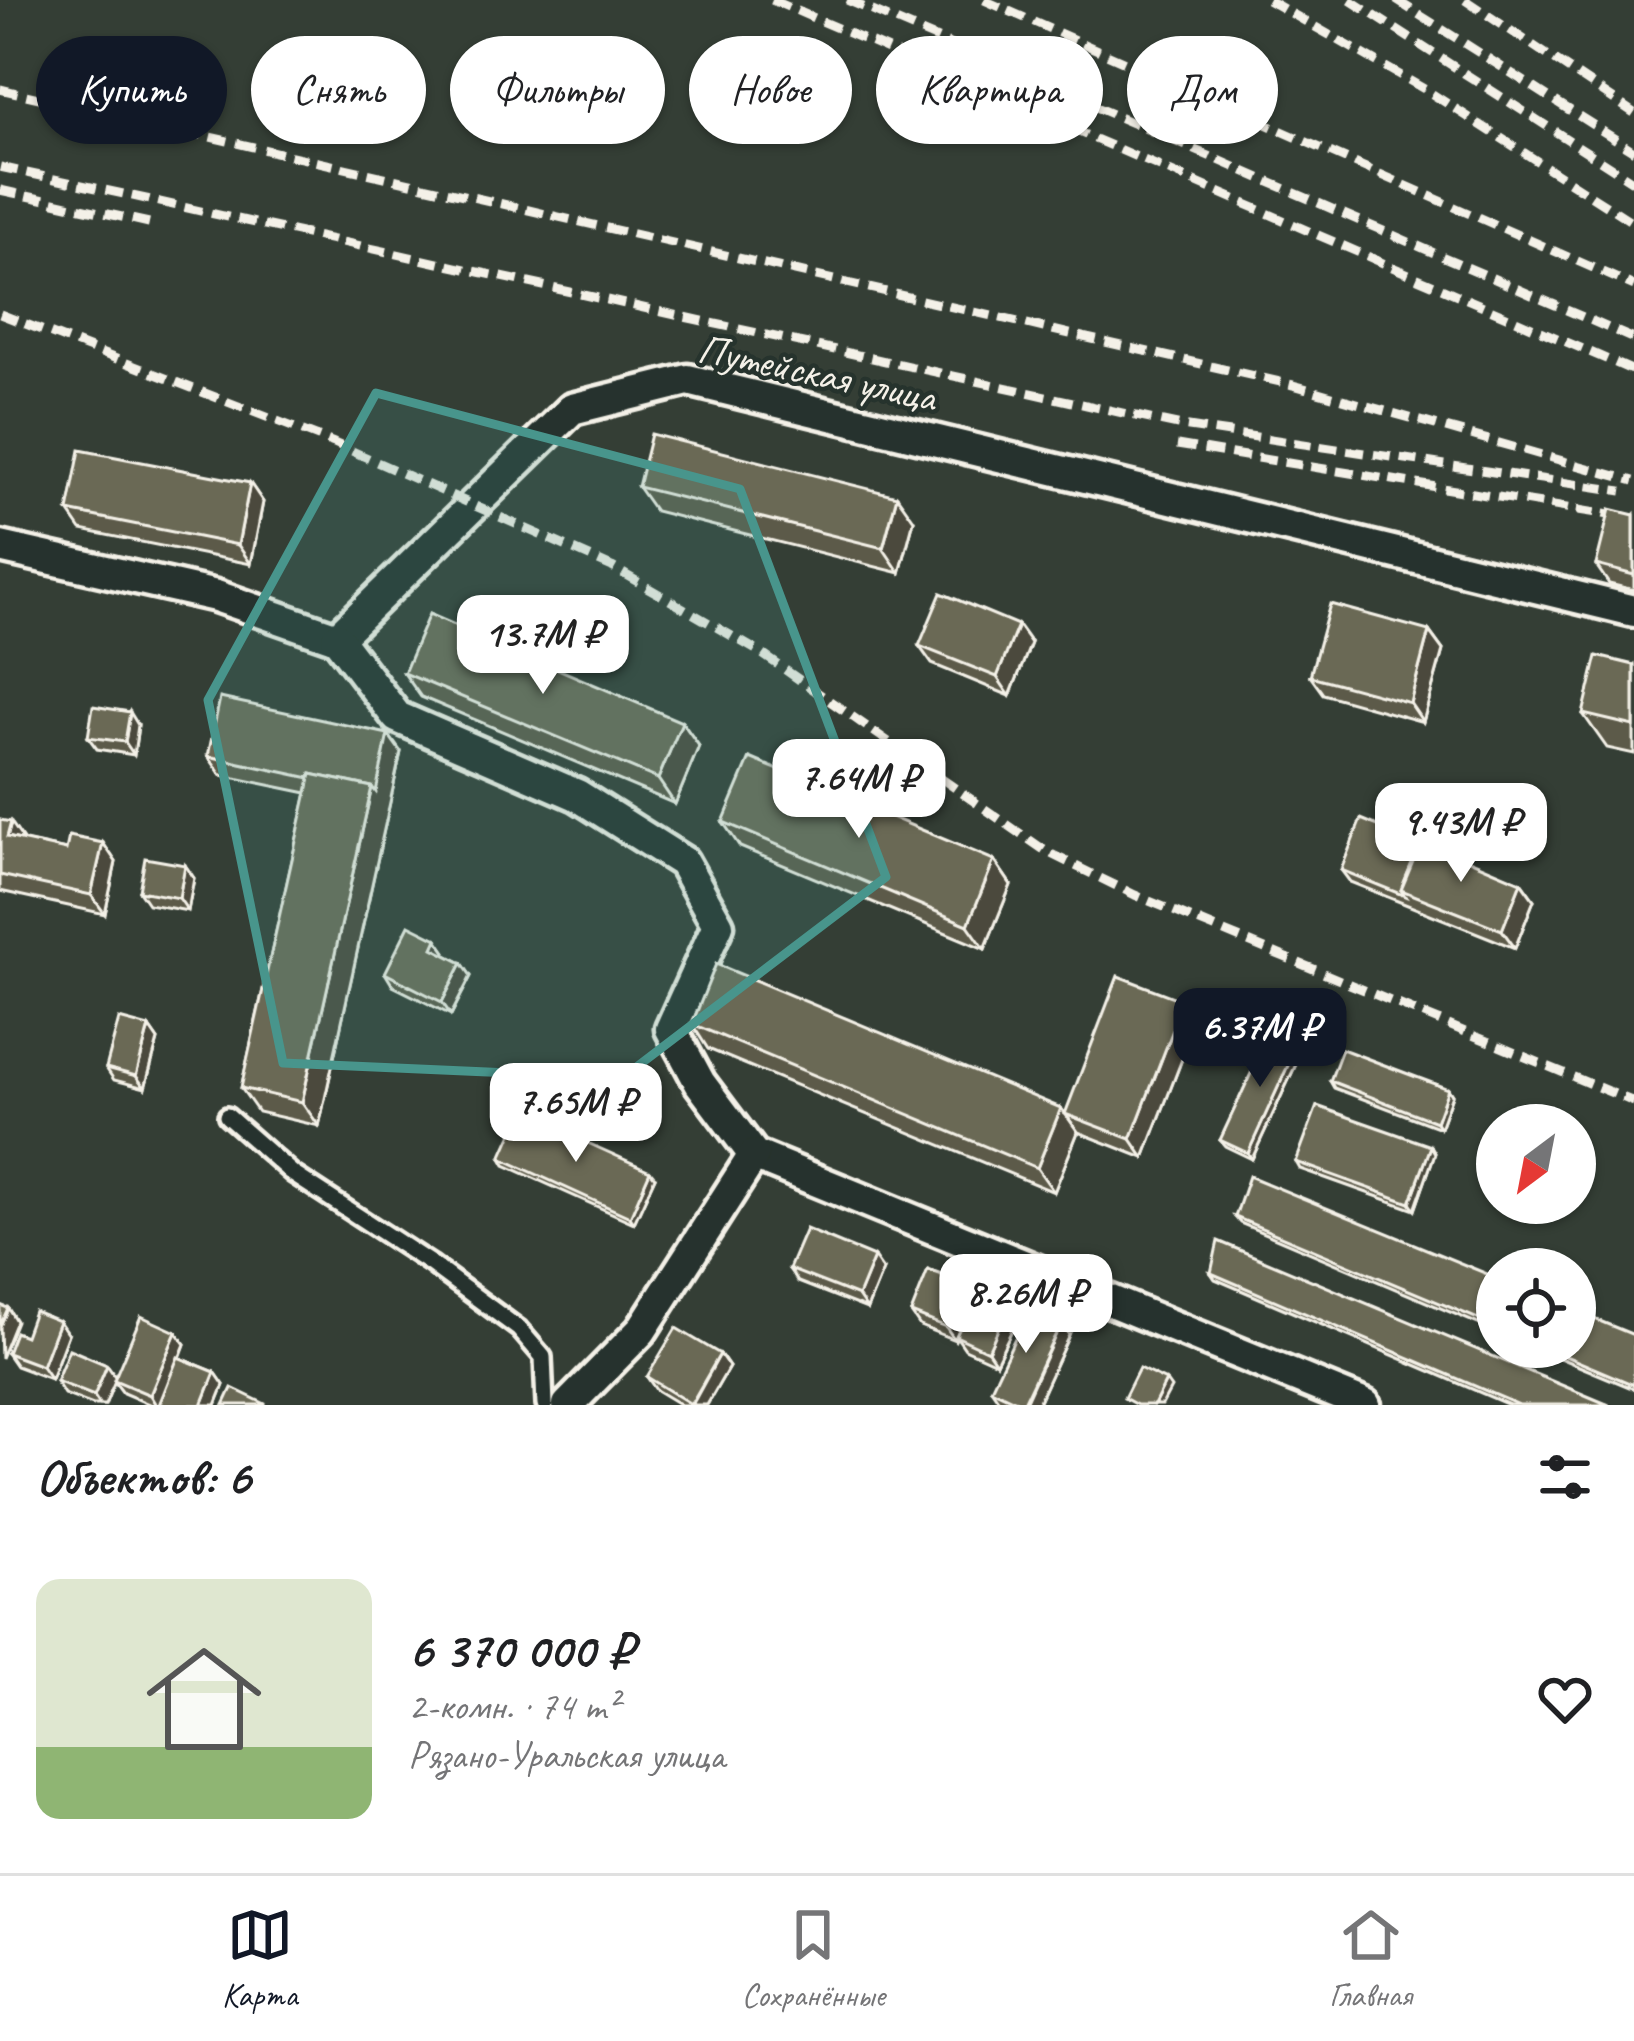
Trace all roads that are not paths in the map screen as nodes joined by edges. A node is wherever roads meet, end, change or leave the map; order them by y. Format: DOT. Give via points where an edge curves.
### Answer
graph roads {
  1 [pos="0,547"];
  2 [pos="1634,610"];
  3 [pos="337,638"];
  4 [pos="227,1116"];
  5 [pos="754,1156"];
  6 [pos="545,1405"];
  7 [pos="568,1405"];
  8 [pos="1364,1405"];
  1 -- 3 [label="street" via="215,596"];
  2 -- 3 [label="street, Путейская улица" via="688,380 572,409"];
  3 -- 5 [label="street" via="397,717 577,795 683,862 718,925 671,1029"];
  4 -- 6 [label="lane" via="293,1174 519,1329 543,1357"];
  5 -- 7 [label="street" via="641,1331"];
  5 -- 8 [label="street"];
}
